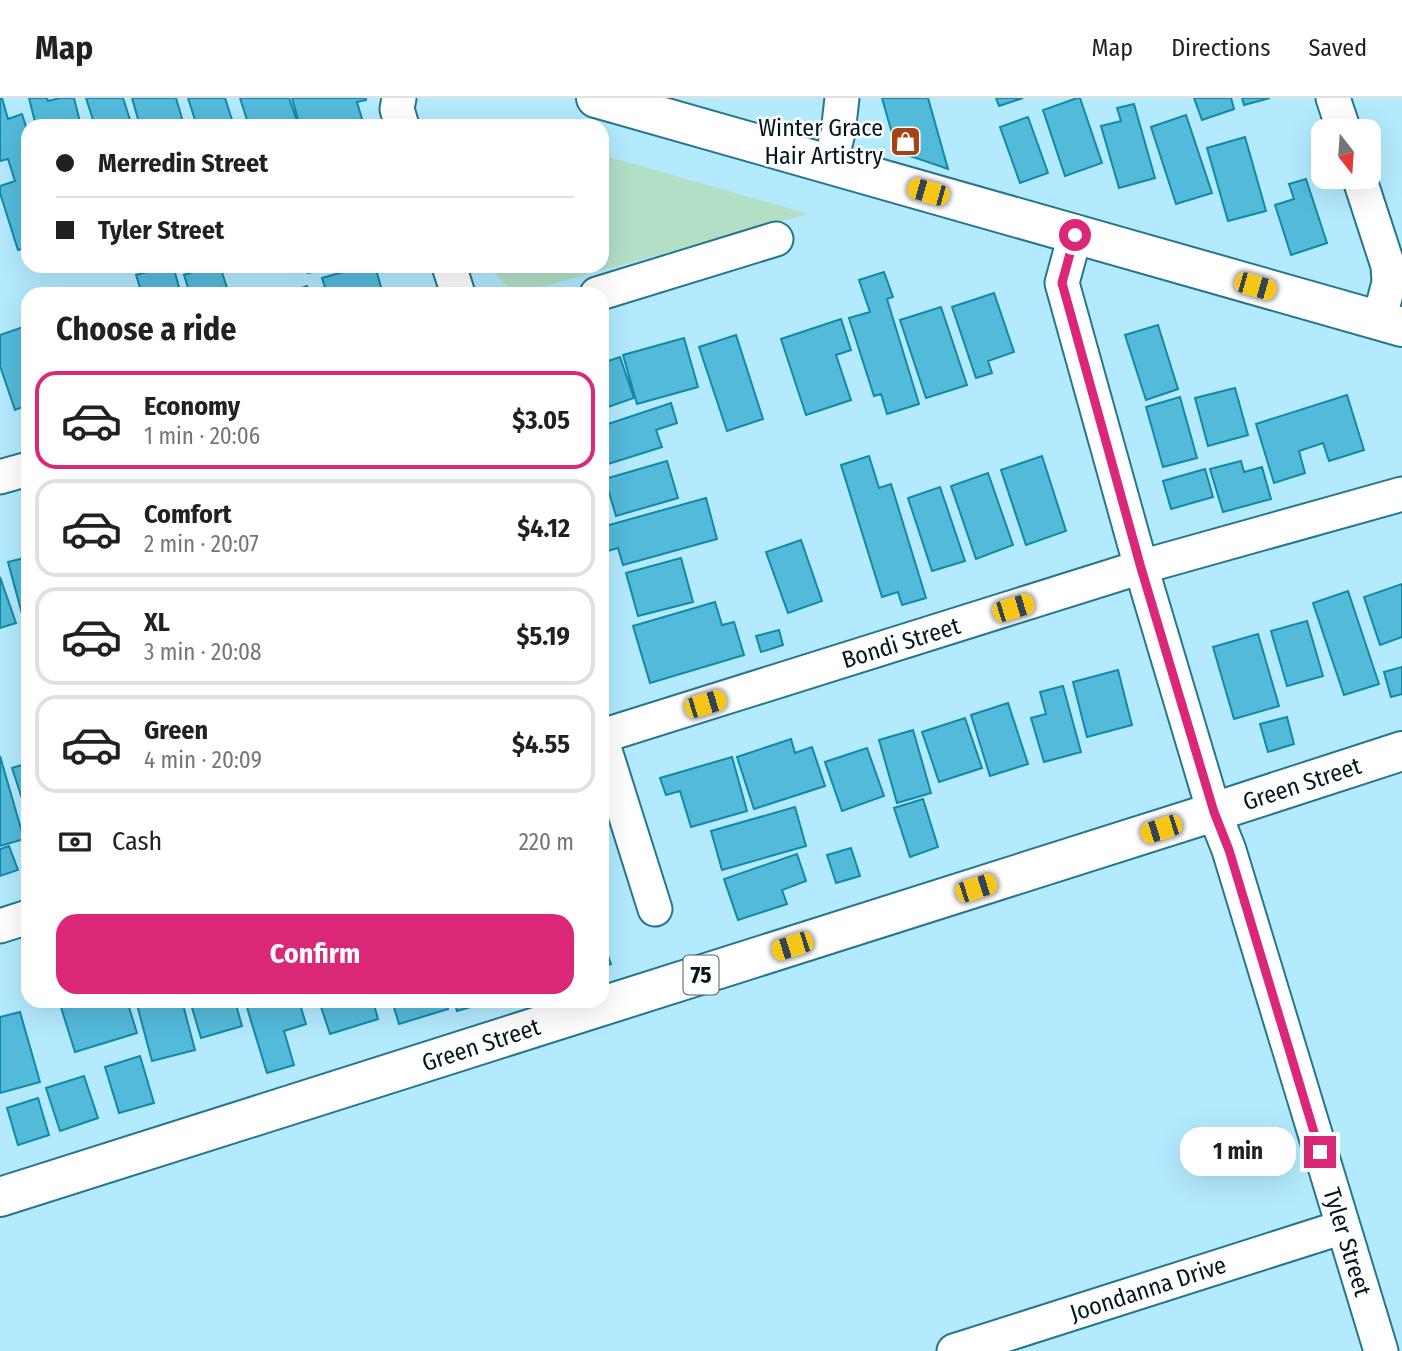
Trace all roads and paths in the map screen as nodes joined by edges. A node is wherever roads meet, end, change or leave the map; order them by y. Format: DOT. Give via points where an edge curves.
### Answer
graph roads {
  1 [pos="399,98"];
  2 [pos="596,98"];
  3 [pos="842,98"];
  4 [pos="1333,98"];
  5 [pos="400,119"];
  6 [pos="1340,119"];
  7 [pos="830,164"];
  8 [pos="1363,189"];
  9 [pos="1075,235"];
  10 [pos="776,239"];
  11 [pos="609,290"];
  12 [pos="1394,327"];
  13 [pos="21,470"];
  14 [pos="0,477"];
  15 [pos="1402,494"];
  16 [pos="1141,568"];
  17 [pos="609,736"];
  18 [pos="1402,751"];
  19 [pos="609,760"];
  20 [pos="1214,812"];
  21 [pos="656,909"];
  22 [pos="21,919"];
  23 [pos="0,926"];
  24 [pos="609,1004"];
  25 [pos="596,1008"];
  26 [pos="0,1197"];
  27 [pos="1343,1227"];
  28 [pos="954,1351"];
  29 [pos="1381,1351"];
  1 -- 5 [label="street"];
  2 -- 7 [label="main road"];
  3 -- 7 [label="street"];
  4 -- 6 [label="street"];
  7 -- 9 [label="main road"];
  8 -- 12 [label="street" via="1388,266"];
  9 -- 12 [label="main road"];
  9 -- 16 [label="street, Tyler Street" via="1062,283"];
  10 -- 11 [label="street"];
  13 -- 14 [label="street"];
  15 -- 16 [label="street, Bondi Street"];
  16 -- 17 [label="street, Bondi Street"];
  16 -- 20 [label="street, Tyler Street"];
  18 -- 20 [label="main road, Green Street / 75"];
  19 -- 21 [label="street"];
  20 -- 24 [label="main road, Green Street / 75"];
  20 -- 27 [label="street, Tyler Street"];
  22 -- 23 [label="street"];
  25 -- 26 [label="main road, Green Street / 75"];
  27 -- 28 [label="street, Joondanna Drive"];
  27 -- 29 [label="street, Tyler Street"];
}
